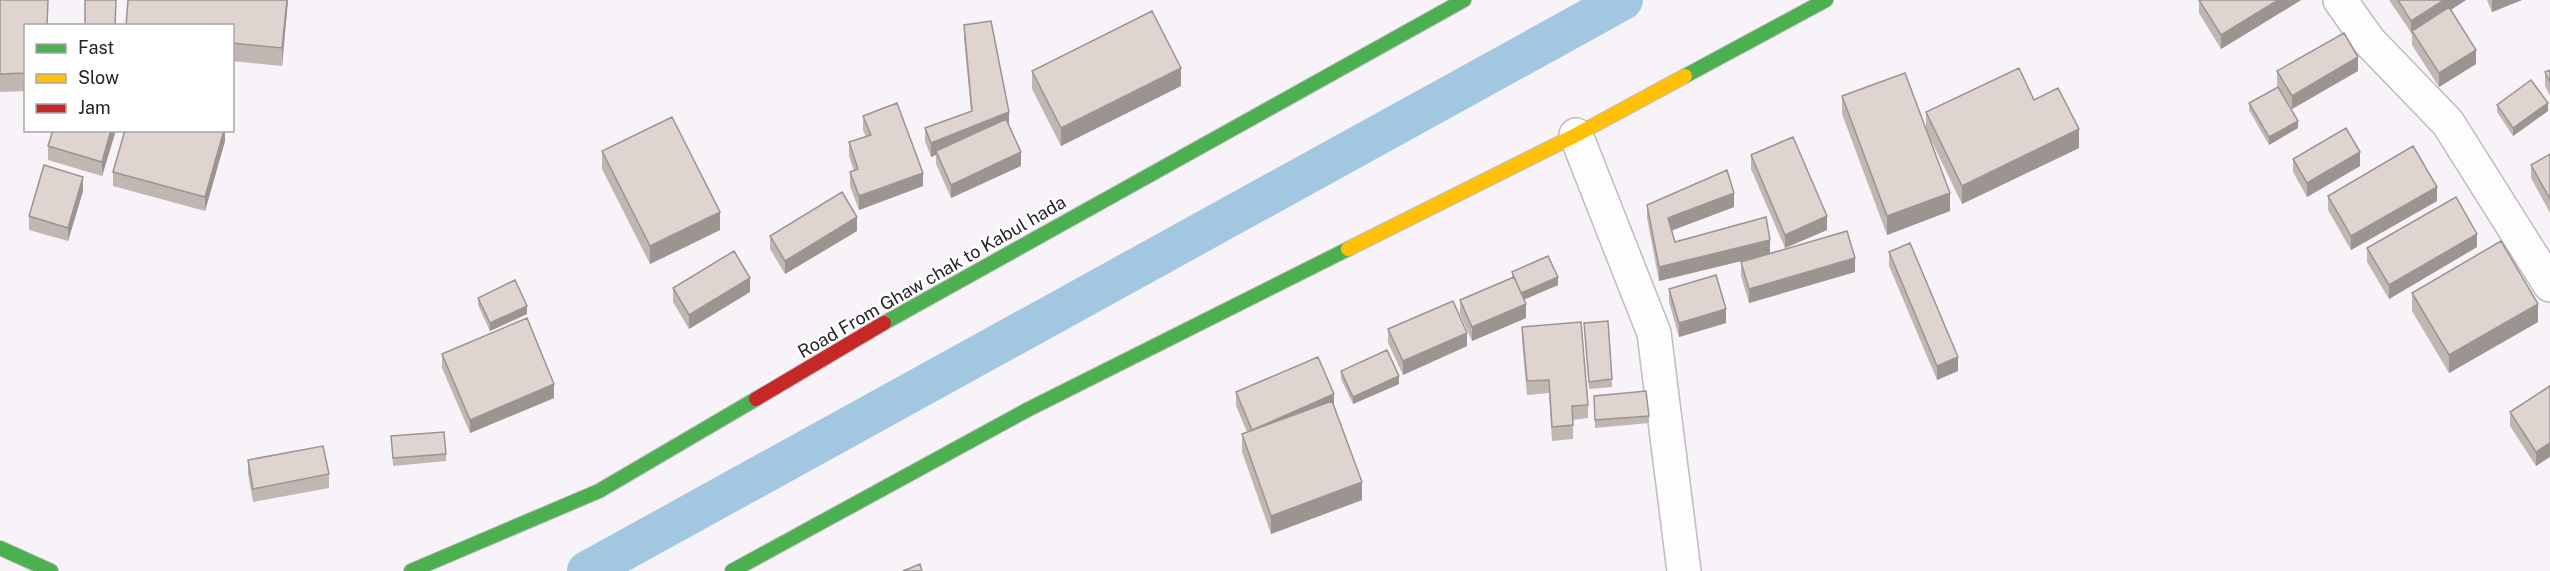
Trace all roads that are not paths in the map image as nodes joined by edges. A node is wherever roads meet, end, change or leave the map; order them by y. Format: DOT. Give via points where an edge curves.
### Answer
graph roads {
  1 [pos="1464,0"];
  2 [pos="1826,0"];
  3 [pos="2340,0"];
  4 [pos="1576,135"];
  5 [pos="2550,285"];
  6 [pos="0,548"];
  7 [pos="51,571"];
  8 [pos="411,571"];
  9 [pos="732,571"];
  10 [pos="1684,571"];
  1 -- 8 [label="street, Road From Ghaw chak to Kabul hada" via="910,308 599,491"];
  2 -- 4 [label="street"];
  3 -- 5 [label="street" via="2369,41 2448,123"];
  4 -- 9 [label="street" via="1027,410"];
  4 -- 10 [label="street" via="1654,333"];
  6 -- 7 [label="street"];
}
